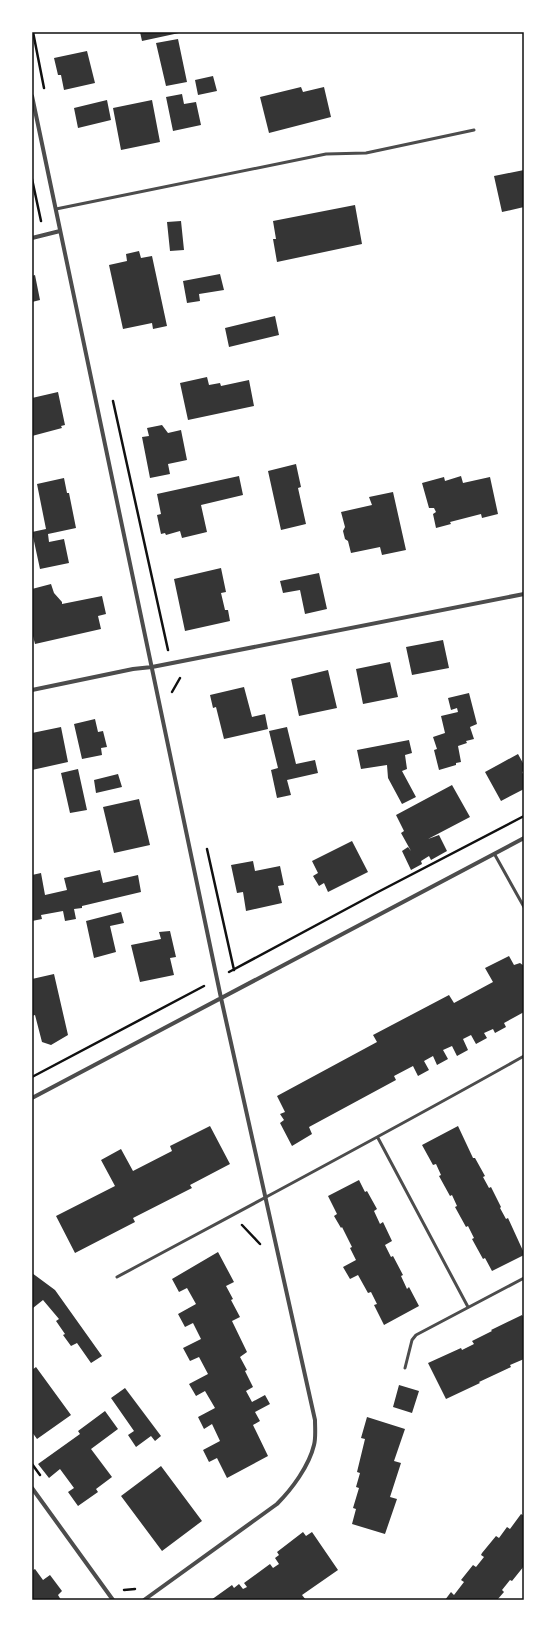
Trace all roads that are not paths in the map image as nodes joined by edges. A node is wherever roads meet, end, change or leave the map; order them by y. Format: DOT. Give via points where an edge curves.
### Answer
graph roads {
  1 [pos="32,96"];
  2 [pos="474,130"];
  3 [pos="56,209"];
  4 [pos="60,231"];
  5 [pos="32,238"];
  6 [pos="524,594"];
  7 [pos="152,667"];
  8 [pos="32,690"];
  9 [pos="524,838"];
  10 [pos="495,855"];
  11 [pos="524,907"];
  12 [pos="221,998"];
  13 [pos="524,1056"];
  14 [pos="32,1098"];
  15 [pos="378,1138"];
  16 [pos="266,1196"];
  17 [pos="117,1277"];
  18 [pos="524,1278"];
  19 [pos="468,1307"];
  20 [pos="405,1368"];
  21 [pos="32,1488"];
  22 [pos="113,1600"];
  23 [pos="144,1600"];
  1 -- 3 [label="street"];
  2 -- 3 [label="lane" via="366,152 326,154"];
  3 -- 4 [label="street"];
  4 -- 5 [label="street"];
  4 -- 7 [label="street"];
  6 -- 7 [label="street"];
  7 -- 8 [label="street"];
  7 -- 12 [label="street"];
  9 -- 10 [label="street"];
  10 -- 11 [label="lane"];
  10 -- 12 [label="street"];
  12 -- 14 [label="street"];
  12 -- 16 [label="street"];
  13 -- 15 [label="lane"];
  15 -- 16 [label="lane"];
  15 -- 19 [label="lane"];
  16 -- 17 [label="lane"];
  16 -- 23 [label="street" via="315,1420 314,1446 295,1484 278,1504"];
  18 -- 19 [label="lane"];
  19 -- 20 [label="lane" via="416,1335 412,1340"];
  21 -- 22 [label="street"];
}
